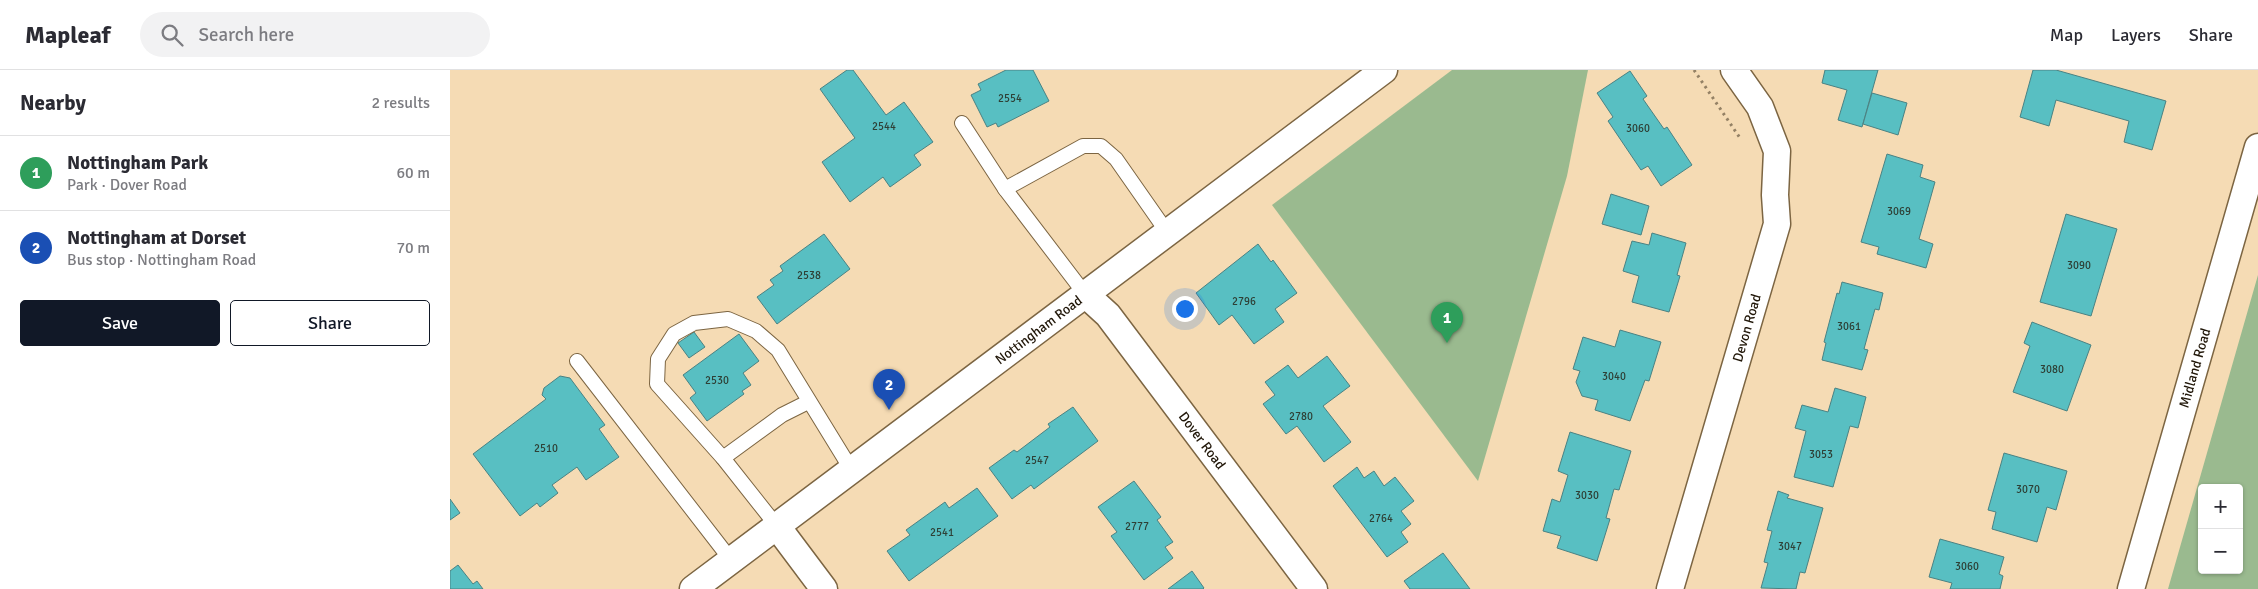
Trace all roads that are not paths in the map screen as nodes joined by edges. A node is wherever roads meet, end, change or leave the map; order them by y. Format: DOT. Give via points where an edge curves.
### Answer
graph roads {
  1 [pos="1384,70"];
  2 [pos="1734,70"];
  3 [pos="962,123"];
  4 [pos="2258,147"];
  5 [pos="1005,189"];
  6 [pos="1167,232"];
  7 [pos="1084,294"];
  8 [pos="577,361"];
  9 [pos="808,402"];
  10 [pos="723,458"];
  11 [pos="851,469"];
  12 [pos="776,525"];
  13 [pos="731,560"];
  14 [pos="693,589"];
  15 [pos="824,589"];
  16 [pos="1314,589"];
  17 [pos="1670,589"];
  18 [pos="2131,589"];
  1 -- 6 [label="street, Nottingham Road"];
  2 -- 17 [label="street, Devon Road" via="1760,107 1777,151 1777,224"];
  3 -- 5 [label="lane"];
  4 -- 18 [label="street, Midland Road"];
  5 -- 6 [label="lane" via="1083,146 1101,146 1116,159"];
  5 -- 7 [label="lane"];
  6 -- 7 [label="street, Nottingham Road"];
  7 -- 11 [label="street, Nottingham Road"];
  7 -- 16 [label="street, Dover Road" via="1108,315"];
  8 -- 13 [label="lane"];
  9 -- 10 [label="lane" via="782,415"];
  9 -- 10 [label="lane" via="778,350 756,331 728,319 694,323 674,334 658,359 657,384"];
  9 -- 11 [label="lane"];
  10 -- 12 [label="lane"];
  11 -- 12 [label="street, Nottingham Road"];
  12 -- 13 [label="street, Nottingham Road"];
  12 -- 15 [label="street"];
  13 -- 14 [label="street, Nottingham Road"];
}
